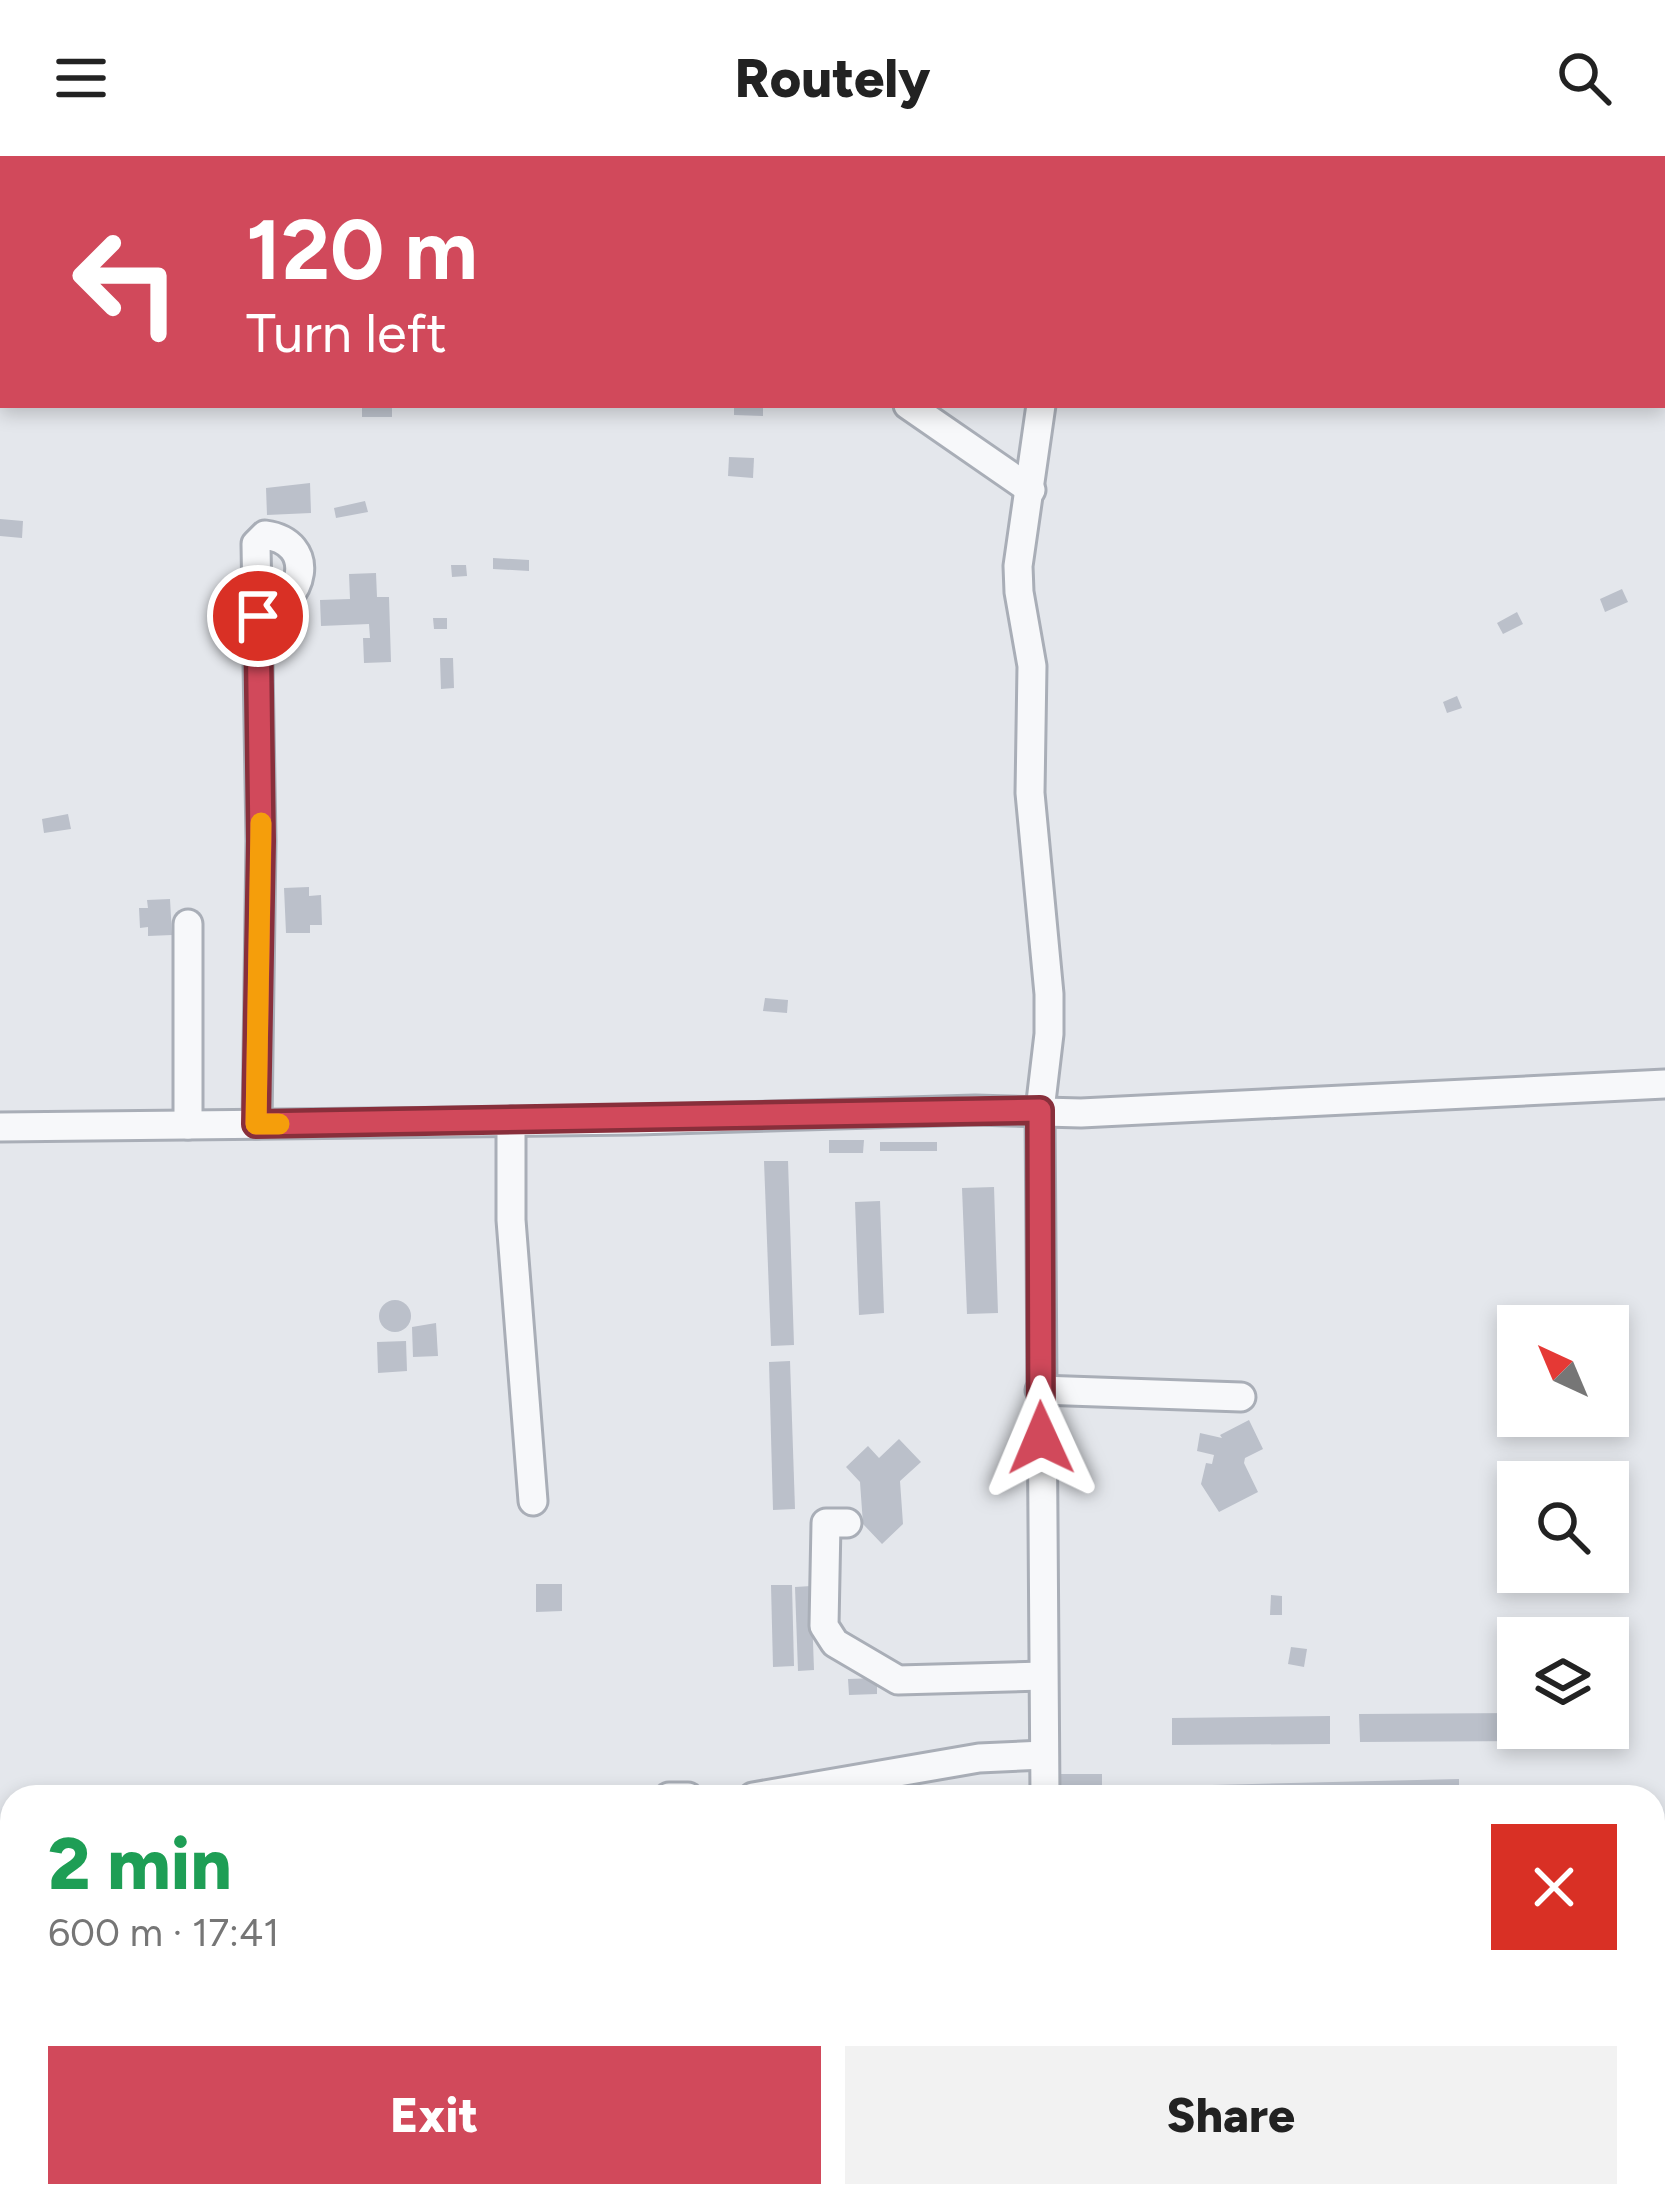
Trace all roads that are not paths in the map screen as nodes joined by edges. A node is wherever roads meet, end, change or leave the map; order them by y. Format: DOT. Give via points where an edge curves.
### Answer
graph roads {
  1 [pos="912,408"];
  2 [pos="1041,408"];
  3 [pos="1031,490"];
  4 [pos="258,616"];
  5 [pos="188,924"];
  6 [pos="1665,1084"];
  7 [pos="1040,1110"];
  8 [pos="511,1121"];
  9 [pos="256,1124"];
  10 [pos="188,1125"];
  11 [pos="0,1127"];
  12 [pos="1040,1390"];
  13 [pos="1241,1397"];
  14 [pos="533,1501"];
  15 [pos="847,1522"];
  16 [pos="1043,1676"];
  17 [pos="1044,1755"];
  18 [pos="805,1785"];
  19 [pos="1045,1785"];
  1 -- 3 [label="street"];
  2 -- 3 [label="street"];
  3 -- 7 [label="street" via="1018,566 1032,666 1030,793 1049,994"];
  4 -- 9 [label="street"];
  5 -- 10 [label="street"];
  6 -- 7 [label="street" via="1314,1105"];
  7 -- 8 [label="street"];
  7 -- 12 [label="street"];
  8 -- 9 [label="street"];
  8 -- 14 [label="street" via="512,1244"];
  9 -- 10 [label="street"];
  10 -- 11 [label="street"];
  12 -- 13 [label="street"];
  12 -- 16 [label="street"];
  15 -- 16 [label="street" via="826,1523 824,1626 835,1643 898,1680"];
  16 -- 17 [label="street"];
  17 -- 18 [label="street"];
  17 -- 19 [label="street"];
}
